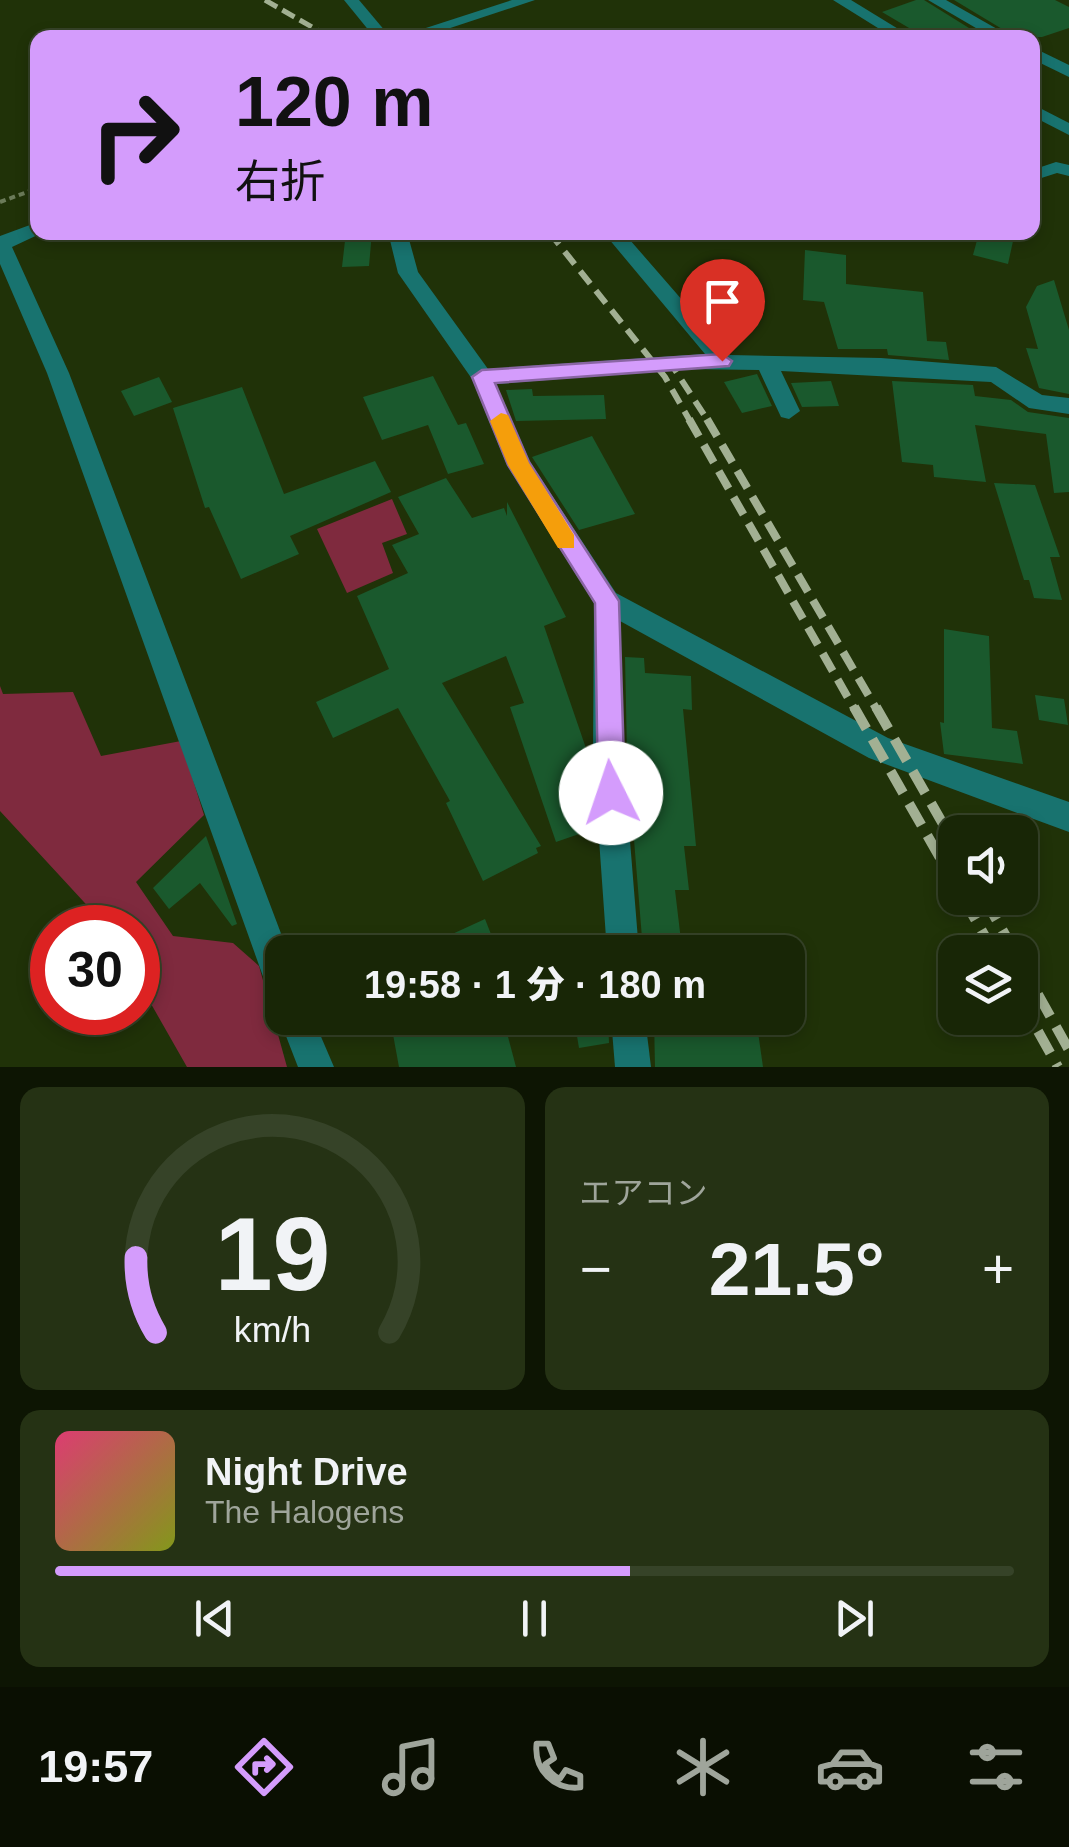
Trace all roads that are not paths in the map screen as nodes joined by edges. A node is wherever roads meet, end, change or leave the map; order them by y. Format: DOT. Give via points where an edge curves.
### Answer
graph roads {
  1 [pos="351,0"];
  2 [pos="528,0"];
  3 [pos="840,0"];
  4 [pos="936,0"];
  5 [pos="377,30"];
  6 [pos="429,30"];
  7 [pos="892,30"];
  8 [pos="991,30"];
  9 [pos="1040,56"];
  10 [pos="1069,72"];
  11 [pos="1040,114"];
  12 [pos="1069,130"];
  13 [pos="1069,171"];
  14 [pos="1040,173"];
  15 [pos="30,231"];
  16 [pos="399,240"];
  17 [pos="619,240"];
  18 [pos="0,243"];
  19 [pos="722,361"];
  20 [pos="766,362"];
  21 [pos="482,377"];
  22 [pos="1069,406"];
  23 [pos="789,411"];
  24 [pos="607,601"];
  25 [pos="1069,816"];
  26 [pos="622,935"];
  27 [pos="265,936"];
  28 [pos="303,1035"];
  29 [pos="630,1035"];
  30 [pos="316,1067"];
  31 [pos="633,1067"];
  1 -- 5 [label="street"];
  2 -- 6 [label="street"];
  3 -- 7 [label="street"];
  4 -- 8 [label="street"];
  9 -- 10 [label="street"];
  11 -- 12 [label="street"];
  13 -- 14 [label="street"];
  15 -- 18 [label="street"];
  16 -- 21 [label="street" via="408,273"];
  17 -- 19 [label="street"];
  18 -- 27 [label="street" via="58,373"];
  19 -- 20 [label="street"];
  19 -- 21 [label="street"];
  20 -- 22 [label="street" via="996,375 1037,402"];
  20 -- 23 [label="street"];
  21 -- 24 [label="street" via="519,465"];
  24 -- 25 [label="street" via="879,748"];
  24 -- 26 [label="street" via="608,754"];
  28 -- 30 [label="street"];
  29 -- 31 [label="street"];
}
